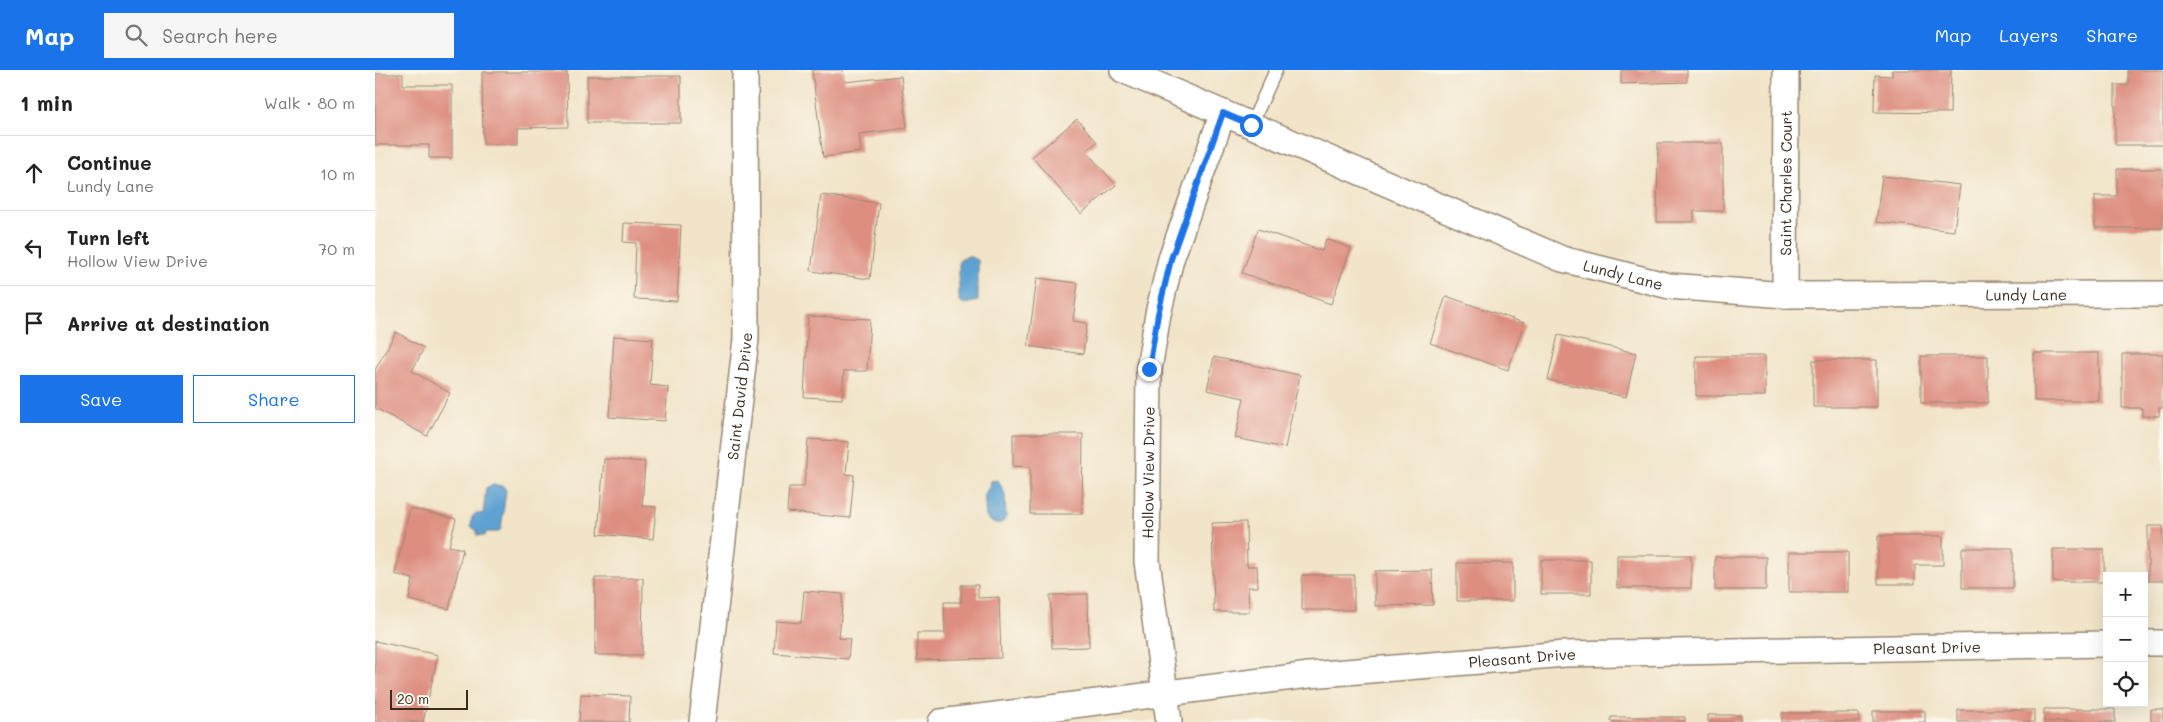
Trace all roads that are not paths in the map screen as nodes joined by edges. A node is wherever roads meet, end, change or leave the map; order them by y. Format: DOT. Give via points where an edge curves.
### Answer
graph roads {
  1 [pos="745,70"];
  2 [pos="1123,70"];
  3 [pos="1276,70"];
  4 [pos="1786,70"];
  5 [pos="1223,113"];
  6 [pos="1251,125"];
  7 [pos="2163,294"];
  8 [pos="1785,295"];
  9 [pos="2148,643"];
  10 [pos="2163,643"];
  11 [pos="2103,644"];
  12 [pos="1165,694"];
  13 [pos="702,722"];
  14 [pos="708,722"];
  15 [pos="941,722"];
  16 [pos="1169,722"];
  1 -- 13 [label="street, Saint David Drive" via="746,339"];
  2 -- 5 [label="street, Lundy Lane"];
  3 -- 6 [label="lane"];
  4 -- 8 [label="street, Saint Charles Court"];
  5 -- 6 [label="street, Lundy Lane"];
  5 -- 12 [label="street, Hollow View Drive" via="1171,259 1149,369 1147,561"];
  6 -- 8 [label="street, Lundy Lane" via="1562,259 1669,286"];
  7 -- 8 [label="street, Lundy Lane"];
  9 -- 10 [label="street"];
  11 -- 12 [label="street, Pleasant Drive" via="1565,654 1309,675"];
  12 -- 15 [label="street, Pleasant Drive"];
  12 -- 16 [label="street, Hollow View Drive"];
  13 -- 14 [label="street"];
}
